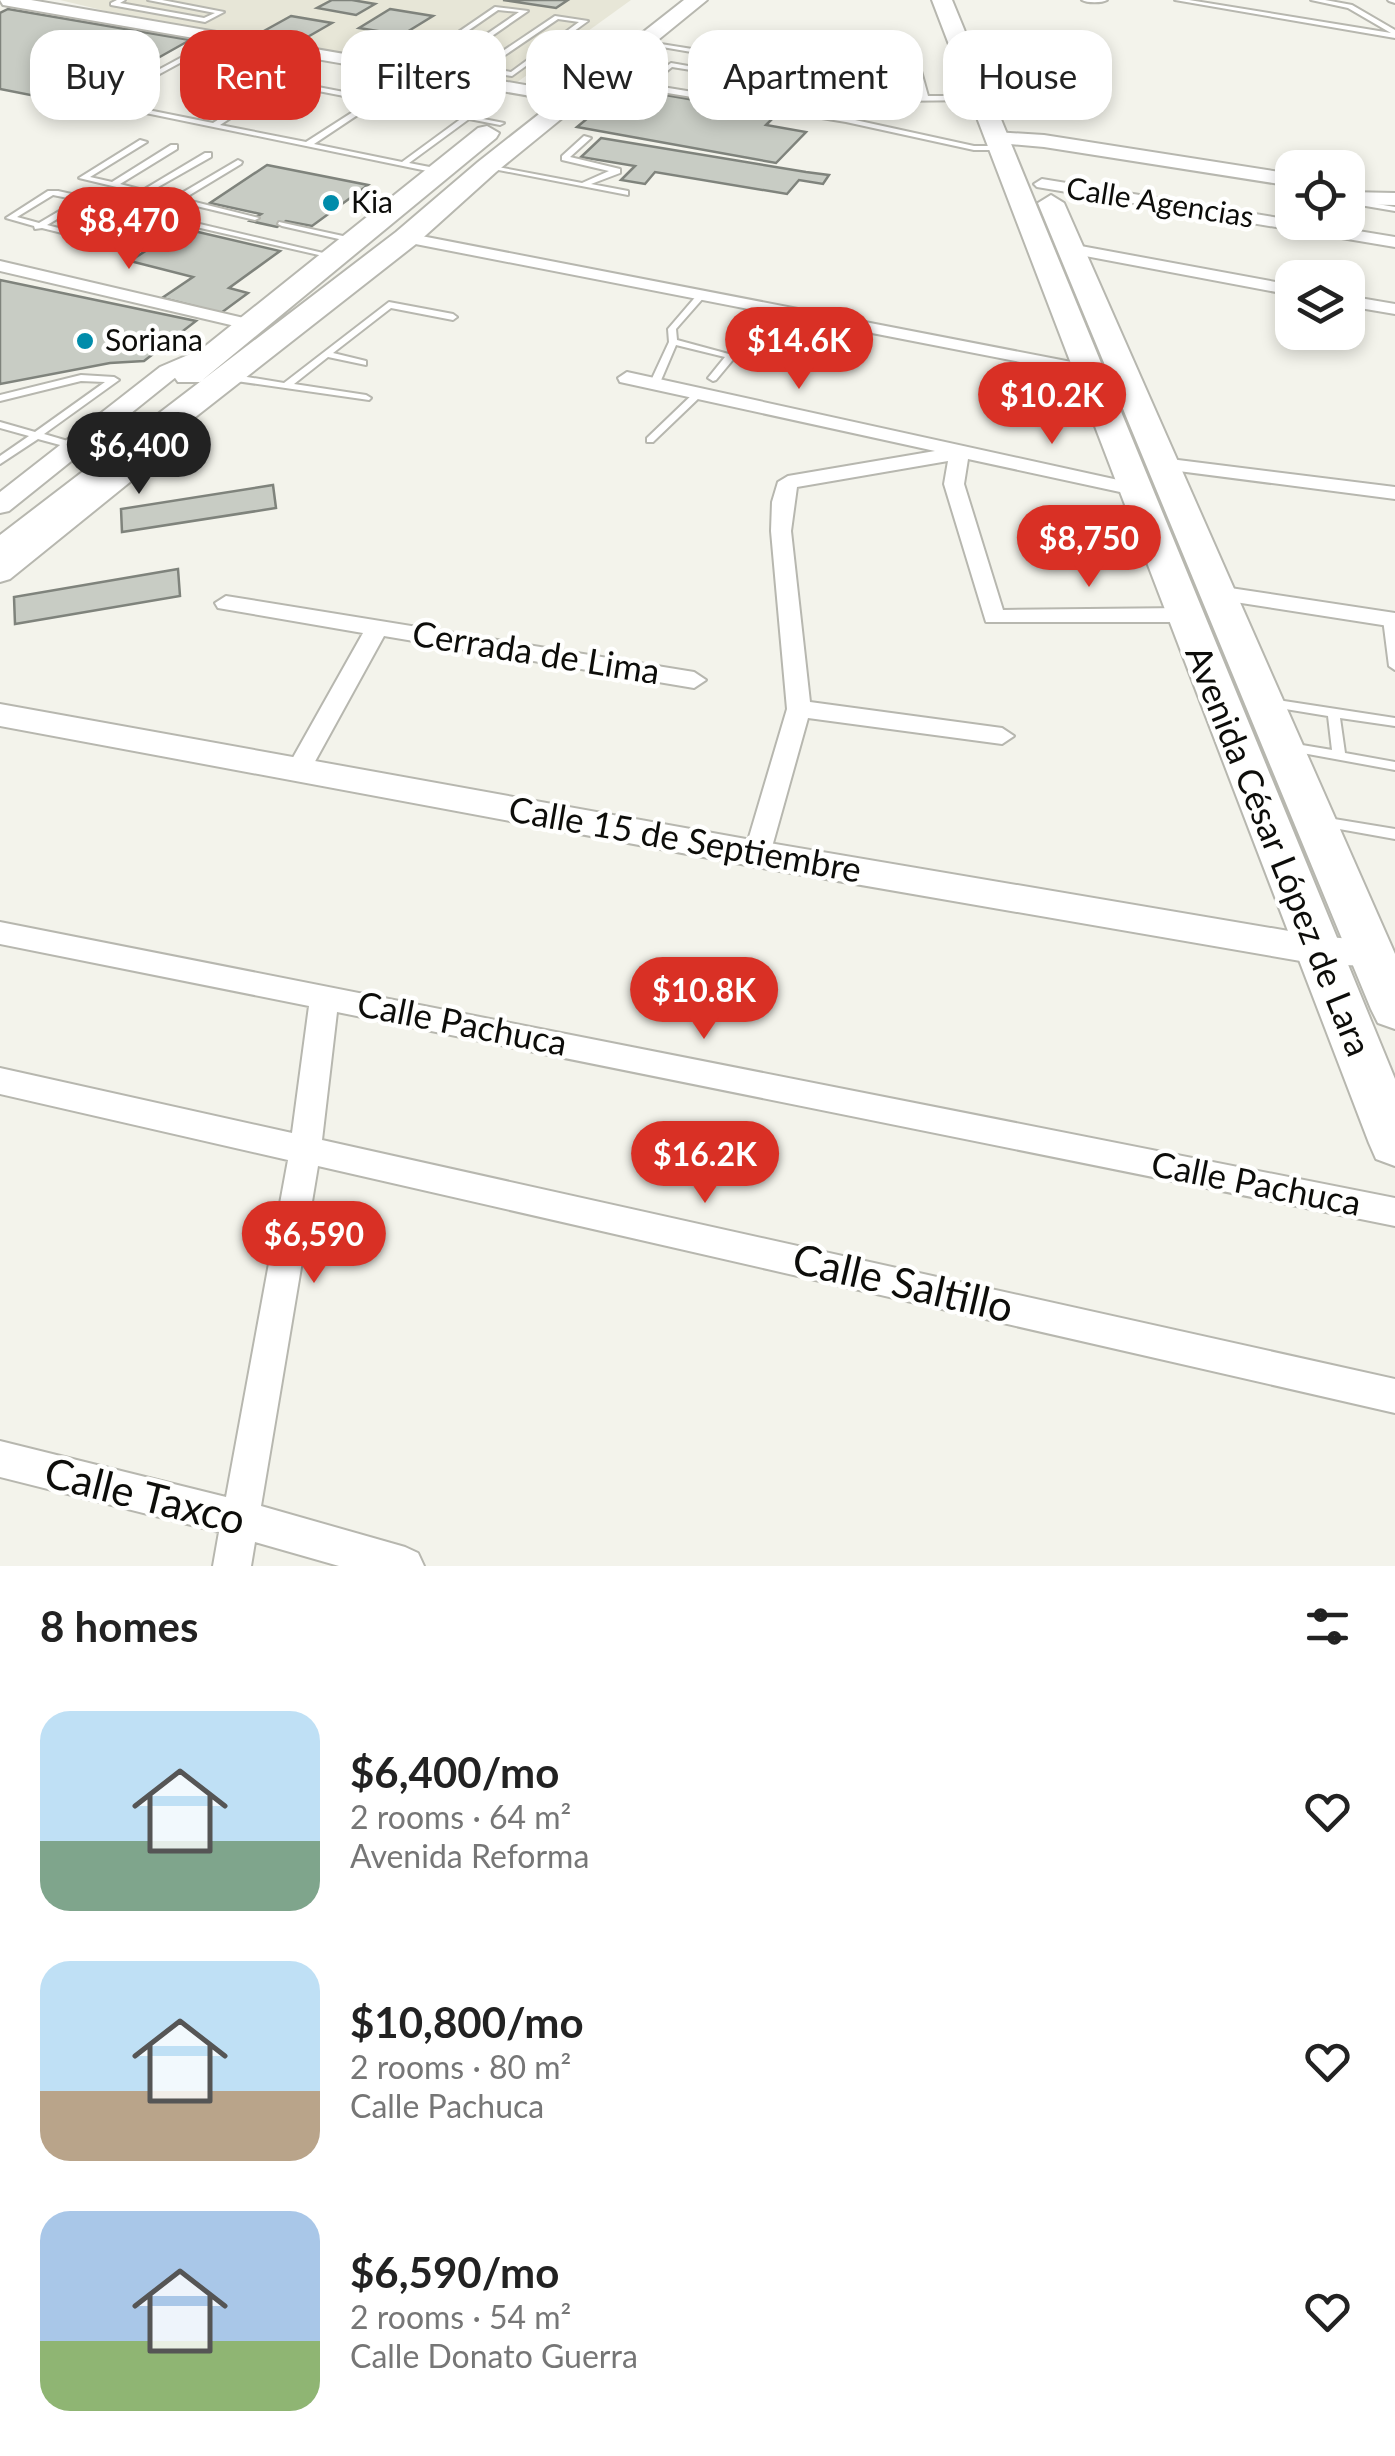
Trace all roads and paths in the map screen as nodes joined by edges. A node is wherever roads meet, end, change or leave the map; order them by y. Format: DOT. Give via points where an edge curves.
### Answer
graph roads {
  1 [pos="3,0"];
  2 [pos="37,0"];
  3 [pos="122,0"];
  4 [pos="152,0"];
  5 [pos="656,0"];
  6 [pos="697,0"];
  7 [pos="942,0"];
  8 [pos="965,0"];
  9 [pos="1085,0"];
  10 [pos="1104,0"];
  11 [pos="1178,0"];
  12 [pos="1314,0"];
  13 [pos="70,10"];
  14 [pos="146,10"];
  15 [pos="127,20"];
  16 [pos="184,30"];
  17 [pos="618,30"];
  18 [pos="660,30"];
  19 [pos="958,30"];
  20 [pos="973,30"];
  21 [pos="1395,34"];
  22 [pos="180,60"];
  23 [pos="756,62"];
  24 [pos="440,69"];
  25 [pos="480,69"];
  26 [pos="943,96"];
  27 [pos="926,98"];
  28 [pos="526,103"];
  29 [pos="180,119"];
  30 [pos="185,120"];
  31 [pos="223,120"];
  32 [pos="344,120"];
  33 [pos="464,120"];
  34 [pos="484,120"];
  35 [pos="549,120"];
  36 [pos="846,120"];
  37 [pos="1004,120"];
  38 [pos="500,123"];
  39 [pos="214,126"];
  40 [pos="587,138"];
  41 [pos="1012,139"];
  42 [pos="143,142"];
  43 [pos="306,144"];
  44 [pos="174,148"];
  45 [pos="208,155"];
  46 [pos="238,162"];
  47 [pos="403,164"];
  48 [pos="487,167"];
  49 [pos="1180,168"];
  50 [pos="436,171"];
  51 [pos="1275,178"];
  52 [pos="585,184"];
  53 [pos="1042,184"];
  54 [pos="1365,184"];
  55 [pos="113,185"];
  56 [pos="1395,185"];
  57 [pos="1275,188"];
  58 [pos="144,192"];
  59 [pos="625,193"];
  60 [pos="84,199"];
  61 [pos="1365,199"];
  62 [pos="1395,199"];
  63 [pos="176,200"];
  64 [pos="1365,203"];
  65 [pos="116,207"];
  66 [pos="1395,209"];
  67 [pos="150,215"];
  68 [pos="255,218"];
  69 [pos="180,222"];
  70 [pos="282,224"];
  71 [pos="38,227"];
  72 [pos="70,234"];
  73 [pos="406,238"];
  74 [pos="106,242"];
  75 [pos="1395,242"];
  76 [pos="342,248"];
  77 [pos="1070,249"];
  78 [pos="0,266"];
  79 [pos="1275,287"];
  80 [pos="702,296"];
  81 [pos="1365,304"];
  82 [pos="1395,310"];
  83 [pos="453,318"];
  84 [pos="248,324"];
  85 [pos="673,342"];
  86 [pos="326,354"];
  87 [pos="362,363"];
  88 [pos="222,364"];
  89 [pos="1086,370"];
  90 [pos="627,378"];
  91 [pos="712,378"];
  92 [pos="288,384"];
  93 [pos="654,384"];
  94 [pos="698,394"];
  95 [pos="0,398"];
  96 [pos="366,398"];
  97 [pos="0,424"];
  98 [pos="38,435"];
  99 [pos="650,440"];
  100 [pos="75,446"];
  101 [pos="960,454"];
  102 [pos="0,461"];
  103 [pos="1162,464"];
  104 [pos="1134,490"];
  105 [pos="1395,493"];
  106 [pos="0,505"];
  107 [pos="0,531"];
  108 [pos="0,552"];
  109 [pos="0,573"];
  110 [pos="1217,593"];
  111 [pos="226,602"];
  112 [pos="1184,615"];
  113 [pos="1392,620"];
  114 [pos="378,628"];
  115 [pos="1395,666"];
  116 [pos="694,680"];
  117 [pos="1264,702"];
  118 [pos="799,708"];
  119 [pos="1333,712"];
  120 [pos="0,715"];
  121 [pos="1395,722"];
  122 [pos="1002,736"];
  123 [pos="1282,746"];
  124 [pos="1339,756"];
  125 [pos="1395,766"];
  126 [pos="298,770"];
  127 [pos="1314,820"];
  128 [pos="1395,834"];
  129 [pos="757,854"];
  130 [pos="0,933"];
  131 [pos="1318,950"];
  132 [pos="1383,953"];
  133 [pos="325,996"];
  134 [pos="1395,1009"];
  135 [pos="0,1081"];
  136 [pos="1395,1143"];
  137 [pos="306,1147"];
  138 [pos="1395,1212"];
  139 [pos="1395,1396"];
  140 [pos="0,1459"];
  141 [pos="240,1519"];
  142 [pos="232,1566"];
  143 [pos="405,1566"];
  1 -- 13 [label="street"];
  2 -- 13 [label="street"];
  3 -- 14 [label="lane" via="113,4"];
  4 -- 14 [label="lane" via="220,12 205,20"];
  5 -- 17 [label="main road"];
  6 -- 18 [label="main road"];
  7 -- 19 [label="main road, Avenida César López de Lara"];
  8 -- 20 [label="main road, Avenida César López de Lara"];
  9 -- 10 [label="lane"];
  11 -- 21 [label="lane"];
  12 -- 21 [label="lane" via="1350,6"];
  13 -- 15 [label="street"];
  14 -- 15 [label="lane"];
  15 -- 16 [label="street"];
  22 -- 29 [label="lane" via="101,103"];
  23 -- 23 [label="lane" via="780,40 817,45 796,68"];
  24 -- 24 [label="lane" via="420,60 497,8 524,11"];
  25 -- 25 [label="lane" via="512,74 585,21 557,16"];
  26 -- 27 [label="lane"];
  27 -- 27 [label="lane" via="890,100 845,92 863,63 919,72"];
  28 -- 38 [label="main road"];
  30 -- 39 [label="lane"];
  31 -- 39 [label="lane"];
  32 -- 43 [label="lane"];
  33 -- 47 [label="lane"];
  34 -- 38 [label="lane"];
  35 -- 48 [label="main road"];
  36 -- 41 [label="lane" via="974,148"];
  37 -- 41 [label="main road, Avenida César López de Lara"];
  38 -- 50 [label="main road"];
  39 -- 43 [label="lane"];
  40 -- 52 [label="lane" via="565,158 617,171"];
  41 -- 49 [label="street"];
  41 -- 53 [label="main road, Avenida César López de Lara"];
  41 -- 89 [label="main road, Avenida César López de Lara"];
  42 -- 55 [label="lane" via="83,178"];
  43 -- 47 [label="lane"];
  44 -- 55 [label="lane"];
  45 -- 58 [label="lane"];
  46 -- 63 [label="lane"];
  47 -- 50 [label="lane"];
  48 -- 52 [label="lane"];
  48 -- 73 [label="main road"];
  49 -- 51 [label="street"];
  49 -- 57 [label="street"];
  50 -- 76 [label="main road"];
  52 -- 59 [label="lane"];
  53 -- 75 [label="street, Calle Agencias"];
  53 -- 77 [label="main road, Avenida César López de Lara"];
  54 -- 56 [label="street"];
  55 -- 58 [label="lane"];
  58 -- 63 [label="lane"];
  60 -- 65 [label="lane"];
  60 -- 71 [label="lane"];
  60 -- 71 [label="lane" via="51,193 10,218"];
  61 -- 62 [label="street"];
  63 -- 68 [label="lane"];
  64 -- 66 [label="lane"];
  65 -- 67 [label="lane"];
  65 -- 72 [label="lane"];
  67 -- 69 [label="lane"];
  67 -- 74 [label="lane"];
  69 -- 74 [label="lane" via="142,248"];
  69 -- 76 [label="lane"];
  70 -- 76 [label="lane"];
  71 -- 72 [label="lane"];
  72 -- 74 [label="lane"];
  73 -- 80 [label="street"];
  73 -- 88 [label="main road"];
  76 -- 84 [label="main road"];
  77 -- 79 [label="street"];
  77 -- 103 [label="main road, Avenida César López de Lara"];
  78 -- 84 [label="street"];
  80 -- 85 [label="lane" via="672,329"];
  80 -- 89 [label="street"];
  81 -- 82 [label="street"];
  83 -- 86 [label="lane" via="389,304"];
  84 -- 88 [label="main road"];
  85 -- 91 [label="lane" via="731,356"];
  85 -- 93 [label="lane"];
  86 -- 87 [label="lane"];
  86 -- 92 [label="lane"];
  88 -- 92 [label="lane"];
  88 -- 100 [label="street" via="168,372"];
  88 -- 107 [label="main road"];
  88 -- 108 [label="main road"];
  88 -- 109 [label="street" via="215,400"];
  89 -- 104 [label="main road, Avenida César López de Lara"];
  90 -- 93 [label="street"];
  92 -- 96 [label="lane"];
  93 -- 94 [label="street"];
  94 -- 99 [label="lane"];
  94 -- 101 [label="street"];
  95 -- 98 [label="lane" via="81,378 114,380"];
  97 -- 98 [label="lane"];
  98 -- 100 [label="lane"];
  98 -- 102 [label="lane"];
  100 -- 106 [label="street"];
  101 -- 104 [label="street"];
  101 -- 112 [label="street" via="954,484 994,616"];
  101 -- 118 [label="street" via="788,482 781,531"];
  103 -- 105 [label="street"];
  103 -- 110 [label="main road, Avenida César López de Lara"];
  104 -- 112 [label="main road, Avenida César López de Lara"];
  110 -- 113 [label="street"];
  110 -- 117 [label="main road, Avenida César López de Lara"];
  111 -- 114 [label="street, Cerrada de Lima"];
  112 -- 131 [label="main road, Avenida César López de Lara"];
  113 -- 115 [label="lane"];
  114 -- 116 [label="street, Cerrada de Lima"];
  114 -- 126 [label="street, Cerrada de Lima"];
  117 -- 119 [label="lane"];
  117 -- 123 [label="main road, Avenida César López de Lara"];
  118 -- 122 [label="street"];
  118 -- 129 [label="street"];
  119 -- 121 [label="lane"];
  119 -- 124 [label="lane"];
  120 -- 126 [label="street, Calle 15 de Septiembre"];
  123 -- 124 [label="lane"];
  123 -- 127 [label="main road, Avenida César López de Lara"];
  124 -- 125 [label="lane"];
  126 -- 129 [label="street, Calle 15 de Septiembre"];
  127 -- 128 [label="lane"];
  127 -- 132 [label="main road, Avenida César López de Lara"];
  129 -- 131 [label="street, Calle 15 de Septiembre"];
  130 -- 133 [label="street, Calle Pachuca"];
  131 -- 132 [label="street, Calle 15 de Septiembre"];
  131 -- 136 [label="main road, Avenida César López de Lara"];
  132 -- 134 [label="main road, Avenida César López de Lara"];
  133 -- 137 [label="street"];
  133 -- 138 [label="street, Calle Pachuca"];
  135 -- 137 [label="street, Calle Saltillo"];
  137 -- 139 [label="street, Calle Saltillo"];
  137 -- 141 [label="street"];
  140 -- 141 [label="street, Calle Taxco"];
  141 -- 142 [label="street"];
  141 -- 143 [label="street, Calle Taxco"];
}
